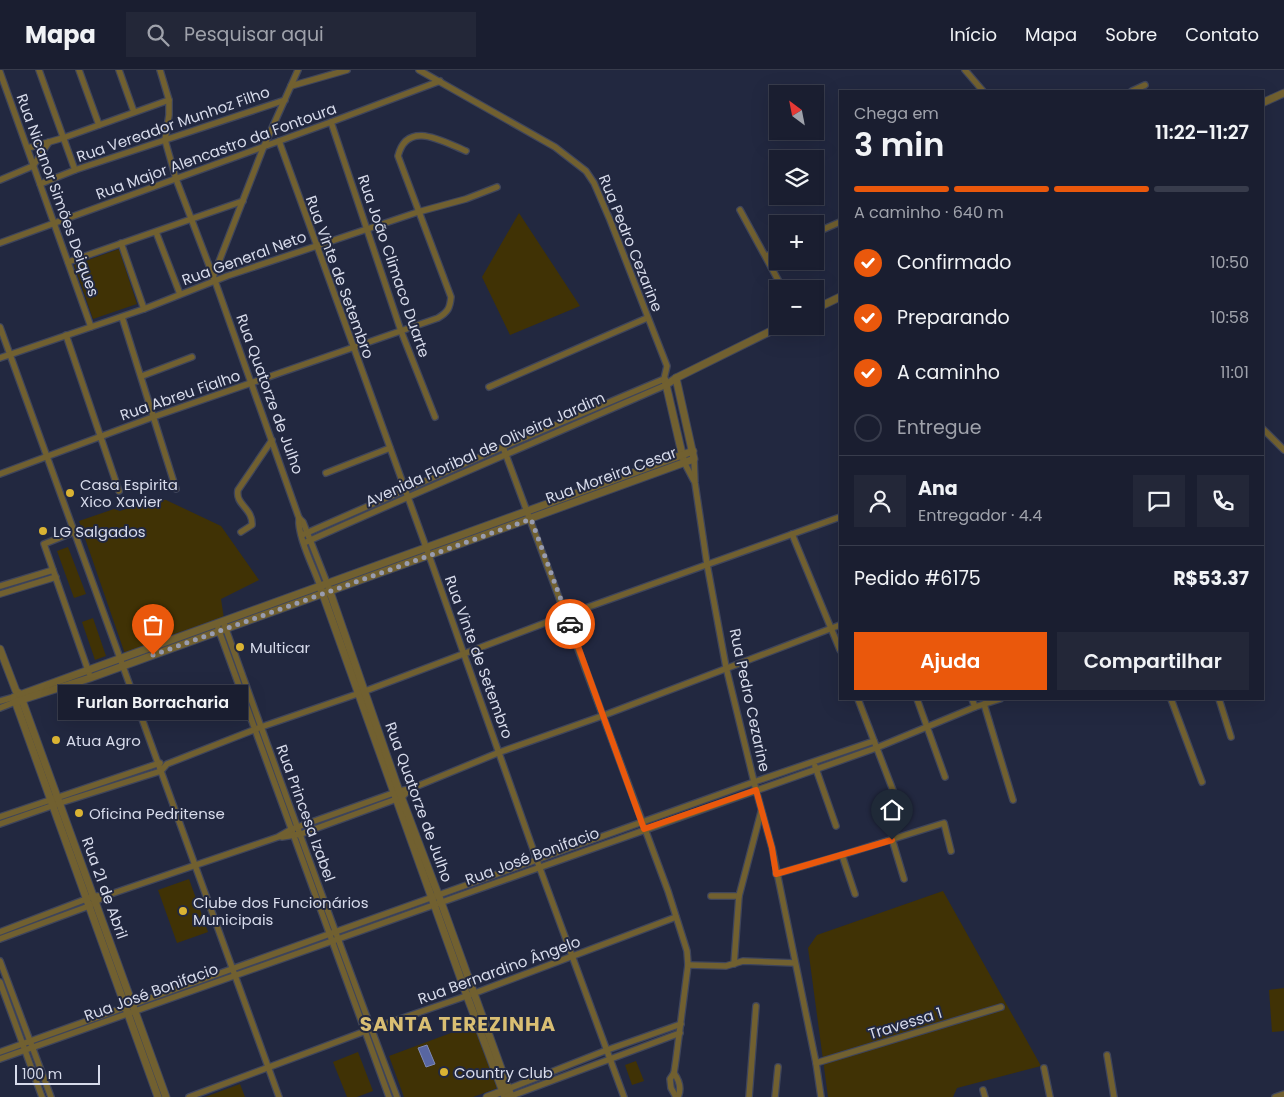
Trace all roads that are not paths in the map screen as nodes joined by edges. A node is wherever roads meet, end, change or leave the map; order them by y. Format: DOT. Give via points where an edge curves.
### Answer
graph roads {
  1 [pos="38,70"];
  2 [pos="79,70"];
  3 [pos="119,70"];
  4 [pos="160,70"];
  5 [pos="298,70"];
  6 [pos="347,70"];
  7 [pos="419,70"];
  8 [pos="965,70"];
  9 [pos="0,72"];
  10 [pos="440,81"];
  11 [pos="1144,85"];
  12 [pos="291,86"];
  13 [pos="982,90"];
  14 [pos="1134,90"];
  15 [pos="1284,93"];
  16 [pos="169,100"];
  17 [pos="285,100"];
  18 [pos="1264,103"];
  19 [pos="134,112"];
  20 [pos="331,122"];
  21 [pos="99,125"];
  22 [pos="63,138"];
  23 [pos="165,140"];
  24 [pos="279,141"];
  25 [pos="49,142"];
  26 [pos="264,146"];
  27 [pos="28,148"];
  28 [pos="466,151"];
  29 [pos="33,166"];
  30 [pos="75,170"];
  31 [pos="176,179"];
  32 [pos="0,180"];
  33 [pos="40,184"];
  34 [pos="497,187"];
  35 [pos="243,201"];
  36 [pos="740,210"];
  37 [pos="418,212"];
  38 [pos="191,220"];
  39 [pos="55,222"];
  40 [pos="839,222"];
  41 [pos="367,228"];
  42 [pos="824,229"];
  43 [pos="156,232"];
  44 [pos="0,243"];
  45 [pos="121,243"];
  46 [pos="316,245"];
  47 [pos="769,255"];
  48 [pos="766,256"];
  49 [pos="68,262"];
  50 [pos="214,279"];
  51 [pos="778,280"];
  52 [pos="180,294"];
  53 [pos="839,298"];
  54 [pos="824,306"];
  55 [pos="144,309"];
  56 [pos="122,317"];
  57 [pos="647,318"];
  58 [pos="92,326"];
  59 [pos="0,327"];
  60 [pos="401,331"];
  61 [pos="769,332"];
  62 [pos="66,335"];
  63 [pos="352,347"];
  64 [pos="10,354"];
  65 [pos="192,357"];
  66 [pos="0,358"];
  67 [pos="667,366"];
  68 [pos="142,376"];
  69 [pos="676,378"];
  70 [pos="665,382"];
  71 [pos="252,384"];
  72 [pos="489,387"];
  73 [pos="153,417"];
  74 [pos="435,417"];
  75 [pos="685,417"];
  76 [pos="674,420"];
  77 [pos="1264,430"];
  78 [pos="101,436"];
  79 [pos="272,440"];
  80 [pos="503,447"];
  81 [pos="390,448"];
  82 [pos="1284,450"];
  83 [pos="506,455"];
  84 [pos="694,455"];
  85 [pos="47,457"];
  86 [pos="683,458"];
  87 [pos="463,465"];
  88 [pos="465,471"];
  89 [pos="326,473"];
  90 [pos="0,474"];
  91 [pos="695,483"];
  92 [pos="176,489"];
  93 [pos="404,490"];
  94 [pos="119,491"];
  95 [pos="407,497"];
  96 [pos="356,512"];
  97 [pos="529,515"];
  98 [pos="839,517"];
  99 [pos="359,519"];
  100 [pos="74,532"];
  101 [pos="241,532"];
  102 [pos="305,534"];
  103 [pos="792,534"];
  104 [pos="307,542"];
  105 [pos="428,551"];
  106 [pos="707,564"];
  107 [pos="54,570"];
  108 [pos="56,577"];
  109 [pos="0,586"];
  110 [pos="325,589"];
  111 [pos="0,594"];
  112 [pos="566,615"];
  113 [pos="839,625"];
  114 [pos="221,626"];
  115 [pos="832,628"];
  116 [pos="839,647"];
  117 [pos="0,649"];
  118 [pos="463,653"];
  119 [pos="120,658"];
  120 [pos="123,666"];
  121 [pos="726,667"];
  122 [pos="89,674"];
  123 [pos="362,692"];
  124 [pos="17,697"];
  125 [pos="858,700"];
  126 [pos="917,700"];
  127 [pos="972,700"];
  128 [pos="997,700"];
  129 [pos="1171,700"];
  130 [pos="1219,700"];
  131 [pos="0,702"];
  132 [pos="984,704"];
  133 [pos="975,706"];
  134 [pos="0,708"];
  135 [pos="602,716"];
  136 [pos="927,726"];
  137 [pos="258,728"];
  138 [pos="1231,736"];
  139 [pos="875,744"];
  140 [pos="500,752"];
  141 [pos="836,754"];
  142 [pos="839,760"];
  143 [pos="814,762"];
  144 [pos="158,763"];
  145 [pos="167,764"];
  146 [pos="816,769"];
  147 [pos="162,771"];
  148 [pos="945,777"];
  149 [pos="754,782"];
  150 [pos="1202,782"];
  151 [pos="756,790"];
  152 [pos="398,795"];
  153 [pos="1013,800"];
  154 [pos="55,801"];
  155 [pos="899,806"];
  156 [pos="761,810"];
  157 [pos="2,820"];
  158 [pos="643,826"];
  159 [pos="836,826"];
  160 [pos="299,827"];
  161 [pos="296,833"];
  162 [pos="892,840"];
  163 [pos="951,850"];
  164 [pos="842,855"];
  165 [pos="538,864"];
  166 [pos="196,865"];
  167 [pos="776,874"];
  168 [pos="904,879"];
  169 [pos="855,894"];
  170 [pos="711,896"];
  171 [pos="739,896"];
  172 [pos="437,900"];
  173 [pos="91,901"];
  174 [pos="37,918"];
  175 [pos="676,918"];
  176 [pos="39,925"];
  177 [pos="0,932"];
  178 [pos="334,937"];
  179 [pos="0,939"];
  180 [pos="572,957"];
  181 [pos="795,963"];
  182 [pos="734,964"];
  183 [pos="1,965"];
  184 [pos="460,965"];
  185 [pos="688,965"];
  186 [pos="233,973"];
  187 [pos="0,982"];
  188 [pos="475,993"];
  189 [pos="467,996"];
  190 [pos="756,1006"];
  191 [pos="1000,1007"];
  192 [pos="131,1010"];
  193 [pos="20,1014"];
  194 [pos="13,1017"];
  195 [pos="681,1024"];
  196 [pos="368,1030"];
  197 [pos="485,1032"];
  198 [pos="680,1033"];
  199 [pos="32,1044"];
  200 [pos="24,1047"];
  201 [pos="607,1050"];
  202 [pos="0,1052"];
  203 [pos="1107,1055"];
  204 [pos="610,1058"];
  205 [pos="0,1059"];
  206 [pos="816,1063"];
  207 [pos="268,1067"];
  208 [pos="778,1067"];
  209 [pos="1044,1068"];
  210 [pos="156,1080"];
  211 [pos="983,1090"];
  212 [pos="508,1094"];
  213 [pos="1284,1094"];
  214 [pos="50,1096"];
  215 [pos="42,1097"];
  216 [pos="158,1097"];
  217 [pos="166,1097"];
  218 [pos="188,1097"];
  219 [pos="279,1097"];
  220 [pos="388,1097"];
  221 [pos="397,1097"];
  222 [pos="487,1097"];
  223 [pos="624,1097"];
  224 [pos="678,1097"];
  225 [pos="749,1097"];
  226 [pos="775,1097"];
  227 [pos="821,1097"];
  228 [pos="985,1097"];
  229 [pos="1050,1097"];
  230 [pos="1114,1097"];
  231 [pos="1275,1097"];
  1 -- 22 [label="street"];
  2 -- 21 [label="street"];
  3 -- 19 [label="street"];
  4 -- 16 [label="street"];
  5 -- 12 [label="street"];
  6 -- 12 [label="street"];
  7 -- 10 [label="street, Rua Pedro Cezarine"];
  8 -- 13 [label="street"];
  9 -- 27 [label="street, Rua Nicanor Simões Deiques"];
  10 -- 20 [label="street, Rua Major Alencastro da Fontoura"];
  10 -- 57 [label="street, Rua Pedro Cezarine" via="555,147 586,170 610,220"];
  11 -- 14 [label="street"];
  12 -- 17 [label="street"];
  15 -- 18 [label="street"];
  16 -- 19 [label="street"];
  16 -- 23 [label="street"];
  17 -- 23 [label="street, Rua Vereador Munhoz Filho"];
  17 -- 26 [label="street"];
  19 -- 21 [label="street"];
  20 -- 24 [label="street, Rua Major Alencastro da Fontoura"];
  20 -- 41 [label="street, Rua João Climaco Duarte"];
  21 -- 22 [label="street"];
  22 -- 25 [label="street"];
  22 -- 30 [label="street"];
  23 -- 30 [label="street, Rua Vereador Munhoz Filho"];
  23 -- 31 [label="street, Rua Quatorze de Julho"];
  24 -- 26 [label="street, Rua Major Alencastro da Fontoura"];
  24 -- 46 [label="street, Rua Vinte de Setembro"];
  25 -- 27 [label="street"];
  25 -- 29 [label="street"];
  26 -- 31 [label="street, Rua Major Alencastro da Fontoura"];
  26 -- 35 [label="street"];
  27 -- 29 [label="street, Rua Nicanor Simões Deiques"];
  28 -- 37 [label="street" via="426,135 412,137 400,148 398,156"];
  29 -- 32 [label="street"];
  29 -- 33 [label="street, Rua Nicanor Simões Deiques"];
  30 -- 33 [label="street, Rua Vereador Munhoz Filho"];
  31 -- 38 [label="street, Rua Quatorze de Julho"];
  31 -- 39 [label="street, Rua Major Alencastro da Fontoura"];
  33 -- 39 [label="street, Rua Nicanor Simões Deiques"];
  34 -- 37 [label="street, Rua General Neto"];
  35 -- 38 [label="street"];
  35 -- 50 [label="street"];
  36 -- 48 [label="street"];
  37 -- 41 [label="street, Rua General Neto"];
  37 -- 60 [label="street, Rua Abreu Fialho" via="451,297 451,307 438,318"];
  38 -- 43 [label="street"];
  38 -- 50 [label="street, Rua Quatorze de Julho"];
  39 -- 44 [label="street, Rua Major Alencastro da Fontoura"];
  39 -- 49 [label="street, Rua Nicanor Simões Deiques"];
  40 -- 42 [label="street"];
  41 -- 46 [label="street, Rua General Neto"];
  41 -- 60 [label="street, Rua João Climaco Duarte"];
  43 -- 45 [label="street"];
  43 -- 52 [label="street"];
  45 -- 49 [label="street"];
  45 -- 55 [label="street"];
  46 -- 50 [label="street, Rua General Neto"];
  46 -- 63 [label="street, Rua Vinte de Setembro"];
  47 -- 48 [label="street"];
  48 -- 51 [label="street"];
  49 -- 58 [label="street, Rua Nicanor Simões Deiques"];
  50 -- 52 [label="street, Rua General Neto"];
  50 -- 71 [label="street, Rua Quatorze de Julho"];
  52 -- 55 [label="street, Rua General Neto"];
  53 -- 54 [label="street"];
  55 -- 56 [label="street, Rua General Neto"];
  56 -- 58 [label="street, Rua General Neto"];
  56 -- 68 [label="street"];
  57 -- 67 [label="street, Rua Pedro Cezarine"];
  57 -- 72 [label="street"];
  58 -- 62 [label="street, Rua General Neto"];
  59 -- 64 [label="street"];
  60 -- 63 [label="street, Rua Abreu Fialho"];
  60 -- 74 [label="street, Rua João Climaco Duarte"];
  61 -- 69 [label="street, Avenida Floribal de Oliveira Jardim"];
  62 -- 64 [label="street, Rua General Neto"];
  62 -- 78 [label="street"];
  63 -- 71 [label="street, Rua Abreu Fialho"];
  63 -- 81 [label="street, Rua Vinte de Setembro"];
  64 -- 66 [label="street, Rua General Neto"];
  64 -- 85 [label="street"];
  65 -- 68 [label="street"];
  67 -- 69 [label="street"];
  67 -- 70 [label="street, Rua Pedro Cezarine"];
  68 -- 73 [label="street"];
  69 -- 70 [label="street, Avenida Floribal de Oliveira Jardim"];
  69 -- 75 [label="street, Rua Pedro Cezarine"];
  70 -- 76 [label="street, Rua Pedro Cezarine"];
  70 -- 80 [label="street, Avenida Floribal de Oliveira Jardim"];
  70 -- 83 [label="street, Avenida Floribal de Oliveira Jardim"];
  71 -- 73 [label="street, Rua Abreu Fialho"];
  71 -- 79 [label="street, Rua Quatorze de Julho"];
  73 -- 78 [label="street, Rua Abreu Fialho"];
  73 -- 92 [label="street"];
  75 -- 76 [label="street"];
  75 -- 84 [label="street, Rua Pedro Cezarine"];
  76 -- 86 [label="street, Rua Pedro Cezarine"];
  77 -- 82 [label="street"];
  78 -- 85 [label="street, Rua Abreu Fialho"];
  78 -- 94 [label="street"];
  79 -- 101 [label="street" via="238,490 238,501 253,520 252,525"];
  79 -- 102 [label="street, Rua Quatorze de Julho" via="299,518 298,524"];
  80 -- 83 [label="street"];
  80 -- 87 [label="street, Avenida Floribal de Oliveira Jardim"];
  81 -- 89 [label="street"];
  81 -- 93 [label="street, Rua Vinte de Setembro"];
  83 -- 88 [label="street, Avenida Floribal de Oliveira Jardim"];
  83 -- 97 [label="street"];
  84 -- 86 [label="street, Rua Moreira Cesar"];
  84 -- 91 [label="street, Rua Pedro Cezarine"];
  85 -- 90 [label="street, Rua Abreu Fialho"];
  85 -- 100 [label="street"];
  86 -- 91 [label="street, Rua Pedro Cezarine"];
  86 -- 97 [label="street, Rua Moreira Cesar"];
  87 -- 88 [label="street"];
  87 -- 93 [label="street, Avenida Floribal de Oliveira Jardim"];
  88 -- 95 [label="street, Avenida Floribal de Oliveira Jardim"];
  91 -- 106 [label="street, Rua Pedro Cezarine"];
  93 -- 95 [label="street, Rua Vinte de Setembro"];
  93 -- 96 [label="street, Avenida Floribal de Oliveira Jardim"];
  95 -- 99 [label="street, Avenida Floribal de Oliveira Jardim"];
  95 -- 105 [label="street, Rua Vinte de Setembro"];
  96 -- 99 [label="street"];
  96 -- 102 [label="street, Avenida Floribal de Oliveira Jardim"];
  97 -- 105 [label="street, Rua Moreira Cesar"];
  97 -- 112 [label="street"];
  98 -- 103 [label="street"];
  99 -- 104 [label="street, Avenida Floribal de Oliveira Jardim"];
  100 -- 107 [label="street" via="44,544"];
  100 -- 119 [label="street"];
  102 -- 104 [label="street, Rua Quatorze de Julho"];
  103 -- 106 [label="street"];
  103 -- 115 [label="street"];
  104 -- 110 [label="street, Rua Quatorze de Julho"];
  105 -- 110 [label="street, Rua Moreira Cesar"];
  105 -- 118 [label="street, Rua Vinte de Setembro"];
  106 -- 112 [label="street"];
  106 -- 121 [label="street, Rua Pedro Cezarine"];
  107 -- 108 [label="street"];
  107 -- 109 [label="street"];
  108 -- 111 [label="street"];
  108 -- 122 [label="street"];
  110 -- 114 [label="street, Rua Moreira Cesar"];
  110 -- 123 [label="street, Rua Quatorze de Julho"];
  112 -- 118 [label="street"];
  112 -- 135 [label="street"];
  113 -- 115 [label="street"];
  114 -- 119 [label="street, Rua Moreira Cesar"];
  114 -- 120 [label="street, Rua Moreira Cesar"];
  114 -- 137 [label="street, Rua Princesa Izabel"];
  115 -- 116 [label="street"];
  115 -- 121 [label="street"];
  117 -- 124 [label="street, Rua 21 de Abril"];
  118 -- 123 [label="street"];
  118 -- 140 [label="street, Rua Vinte de Setembro"];
  119 -- 120 [label="street"];
  119 -- 122 [label="street, Rua Moreira Cesar"];
  120 -- 122 [label="street, Rua Moreira Cesar"];
  120 -- 144 [label="street"];
  121 -- 135 [label="street"];
  121 -- 149 [label="street, Rua Pedro Cezarine"];
  122 -- 124 [label="street, Rua Moreira Cesar"];
  123 -- 137 [label="street"];
  123 -- 152 [label="street, Rua Quatorze de Julho"];
  124 -- 131 [label="street, Rua Moreira Cesar"];
  124 -- 134 [label="street, Rua Moreira Cesar"];
  124 -- 154 [label="street, Rua 21 de Abril"];
  125 -- 139 [label="street"];
  126 -- 136 [label="street"];
  127 -- 133 [label="street"];
  128 -- 132 [label="street"];
  129 -- 150 [label="street"];
  130 -- 138 [label="street"];
  132 -- 133 [label="street"];
  132 -- 153 [label="street"];
  133 -- 136 [label="street"];
  135 -- 140 [label="street"];
  135 -- 158 [label="street"];
  136 -- 139 [label="street"];
  136 -- 148 [label="street"];
  137 -- 145 [label="street"];
  137 -- 160 [label="street, Rua Princesa Izabel"];
  137 -- 161 [label="street, Rua Princesa Izabel"];
  139 -- 141 [label="street, Rua José Bonifacio"];
  139 -- 142 [label="street, Rua José Bonifacio"];
  139 -- 155 [label="street"];
  140 -- 152 [label="street"];
  140 -- 165 [label="street, Rua Vinte de Setembro"];
  141 -- 142 [label="street"];
  141 -- 143 [label="street, Rua José Bonifacio"];
  142 -- 146 [label="street, Rua José Bonifacio"];
  143 -- 146 [label="street"];
  143 -- 149 [label="street, Rua José Bonifacio"];
  144 -- 145 [label="street"];
  144 -- 147 [label="street"];
  144 -- 154 [label="street"];
  145 -- 147 [label="street"];
  146 -- 151 [label="street, Rua José Bonifacio"];
  146 -- 159 [label="street"];
  147 -- 154 [label="street"];
  147 -- 166 [label="street"];
  149 -- 151 [label="street, Rua Pedro Cezarine"];
  149 -- 158 [label="street, Rua José Bonifacio"];
  151 -- 156 [label="street, Rua Pedro Cezarine"];
  151 -- 158 [label="street, Rua José Bonifacio"];
  152 -- 160 [label="street"];
  152 -- 161 [label="street"];
  152 -- 172 [label="street, Rua Quatorze de Julho"];
  154 -- 157 [label="street"];
  154 -- 173 [label="street, Rua 21 de Abril"];
  156 -- 167 [label="street, Rua Pedro Cezarine"];
  156 -- 171 [label="street"];
  158 -- 165 [label="street, Rua José Bonifacio"];
  158 -- 175 [label="street"];
  160 -- 161 [label="street"];
  161 -- 166 [label="street"];
  161 -- 178 [label="street, Rua Princesa Izabel"];
  162 -- 163 [label="street" via="944,823"];
  162 -- 164 [label="street"];
  162 -- 168 [label="street"];
  164 -- 167 [label="street"];
  164 -- 169 [label="street"];
  165 -- 172 [label="street, Rua José Bonifacio"];
  165 -- 180 [label="street, Rua Vinte de Setembro"];
  166 -- 173 [label="street"];
  166 -- 186 [label="street"];
  167 -- 181 [label="street, Rua Pedro Cezarine"];
  170 -- 171 [label="street"];
  171 -- 182 [label="street"];
  172 -- 178 [label="street, Rua José Bonifacio"];
  172 -- 184 [label="street, Rua Quatorze de Julho"];
  173 -- 174 [label="street"];
  173 -- 176 [label="street"];
  173 -- 192 [label="street, Rua 21 de Abril"];
  174 -- 176 [label="street"];
  174 -- 177 [label="street"];
  175 -- 180 [label="street, Rua Bernardino Ângelo"];
  175 -- 185 [label="street" via="687,950"];
  176 -- 179 [label="street"];
  178 -- 186 [label="street, Rua José Bonifacio"];
  178 -- 196 [label="street, Rua Princesa Izabel"];
  180 -- 188 [label="street, Rua Bernardino Ângelo"];
  180 -- 201 [label="street, Rua Vinte de Setembro"];
  181 -- 182 [label="street" via="743,960"];
  181 -- 206 [label="street, Rua Pedro Cezarine"];
  182 -- 185 [label="street"];
  183 -- 193 [label="street"];
  184 -- 188 [label="street, Rua Quatorze de Julho"];
  184 -- 189 [label="street, Rua Quatorze de Julho"];
  185 -- 195 [label="street"];
  186 -- 192 [label="street, Rua José Bonifacio"];
  186 -- 207 [label="street"];
  187 -- 194 [label="street"];
  188 -- 189 [label="street, Rua Bernardino Ângelo"];
  188 -- 197 [label="street, Rua Quatorze de Julho"];
  189 -- 196 [label="street, Rua Bernardino Ângelo"];
  189 -- 197 [label="street, Rua Quatorze de Julho"];
  190 -- 225 [label="street"];
  191 -- 206 [label="street, Travessa 1"];
  192 -- 199 [label="street, Rua José Bonifacio"];
  192 -- 210 [label="street, Rua 21 de Abril"];
  193 -- 194 [label="street"];
  193 -- 199 [label="street"];
  194 -- 200 [label="street"];
  195 -- 198 [label="street"];
  195 -- 201 [label="street"];
  196 -- 207 [label="street, Rua Bernardino Ângelo"];
  196 -- 220 [label="street, Rua Princesa Izabel"];
  196 -- 221 [label="street, Rua Princesa Izabel"];
  197 -- 212 [label="street, Rua Quatorze de Julho"];
  198 -- 204 [label="street"];
  198 -- 224 [label="street" via="674,1073 670,1079 671,1088"];
  199 -- 200 [label="street, Rua José Bonifacio"];
  199 -- 214 [label="street"];
  200 -- 202 [label="street, Rua José Bonifacio"];
  200 -- 205 [label="street, Rua José Bonifacio"];
  200 -- 215 [label="street"];
  201 -- 204 [label="street, Rua Vinte de Setembro"];
  201 -- 212 [label="street"];
  203 -- 230 [label="street"];
  204 -- 212 [label="street"];
  204 -- 223 [label="street, Rua Vinte de Setembro"];
  206 -- 227 [label="street, Rua Pedro Cezarine"];
  207 -- 218 [label="street, Rua Bernardino Ângelo"];
  207 -- 219 [label="street"];
  208 -- 226 [label="street"];
  209 -- 229 [label="street"];
  210 -- 216 [label="street, Rua 21 de Abril"];
  210 -- 217 [label="street, Rua 21 de Abril"];
  211 -- 228 [label="street"];
  212 -- 222 [label="street"];
  213 -- 231 [label="street"];
  214 -- 215 [label="street"];
}
